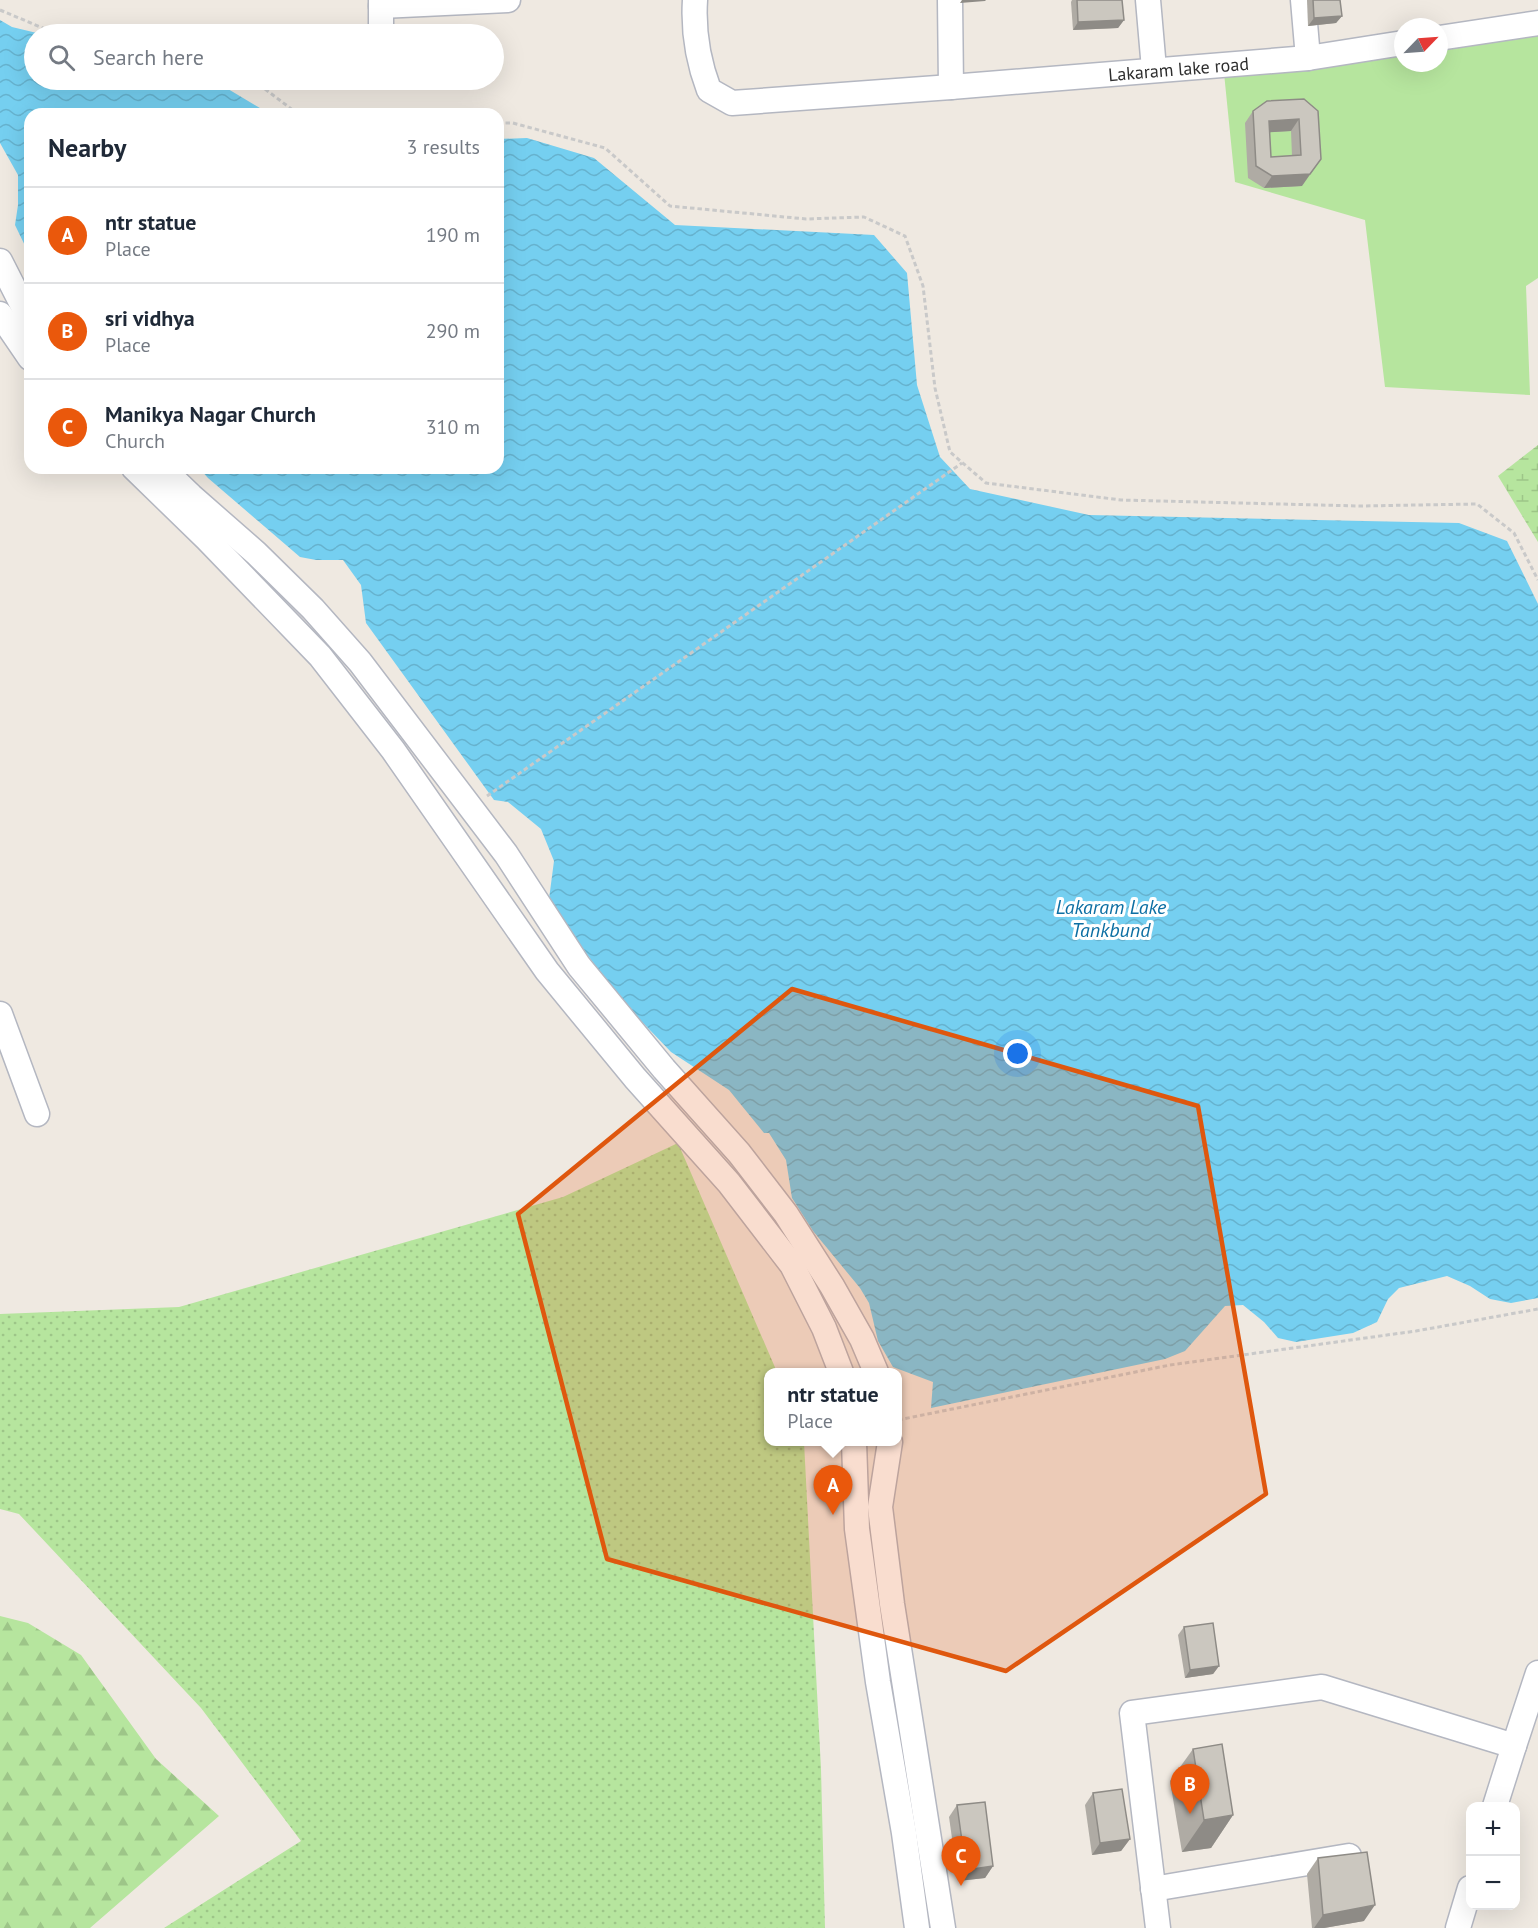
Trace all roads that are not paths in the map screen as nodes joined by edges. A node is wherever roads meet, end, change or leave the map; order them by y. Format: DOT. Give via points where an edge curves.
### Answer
graph roads {
  1 [pos="508,0"];
  2 [pos="695,0"];
  3 [pos="950,0"];
  4 [pos="1148,0"];
  5 [pos="1303,0"];
  6 [pos="381,3"];
  7 [pos="1538,23"];
  8 [pos="381,24"];
  9 [pos="1448,37"];
  10 [pos="1394,44"];
  11 [pos="1308,58"];
  12 [pos="1154,69"];
  13 [pos="951,87"];
  14 [pos="0,261"];
  15 [pos="24,308"];
  16 [pos="0,314"];
  17 [pos="24,349"];
  18 [pos="140,474"];
  19 [pos="168,474"];
  20 [pos="0,1014"];
  21 [pos="37,1114"];
  22 [pos="839,1368"];
  23 [pos="874,1368"];
  24 [pos="855,1446"];
  25 [pos="889,1446"];
  26 [pos="868,1507"];
  27 [pos="1538,1673"];
  28 [pos="1514,1746"];
  29 [pos="1497,1802"];
  30 [pos="1359,1854"];
  31 [pos="1153,1889"];
  32 [pos="1466,1901"];
  33 [pos="917,1928"];
  34 [pos="943,1928"];
  35 [pos="1158,1928"];
  36 [pos="1458,1928"];
  1 -- 6 [label="street"];
  2 -- 13 [label="street, Lakaram lake road" via="693,22 702,71 709,90 732,103"];
  3 -- 13 [label="street"];
  4 -- 12 [label="street"];
  5 -- 11 [label="street"];
  6 -- 8 [label="street"];
  7 -- 9 [label="street"];
  10 -- 11 [label="street, Lakaram lake road"];
  11 -- 12 [label="street, Lakaram lake road"];
  12 -- 13 [label="street, Lakaram lake road"];
  14 -- 15 [label="street"];
  16 -- 17 [label="street"];
  18 -- 22 [label="street" via="320,656 393,750 547,971 729,1184 792,1265"];
  19 -- 23 [label="street" via="256,553 360,662 506,854 579,966 739,1153 786,1214 862,1338"];
  20 -- 21 [label="street"];
  24 -- 26 [label="street"];
  25 -- 26 [label="street"];
  26 -- 33 [label="street" via="857,1529"];
  26 -- 34 [label="street" via="892,1604"];
  27 -- 28 [label="street"];
  28 -- 29 [label="street"];
  28 -- 31 [label="street" via="1322,1687 1132,1713"];
  30 -- 31 [label="street"];
  31 -- 35 [label="street"];
  32 -- 36 [label="street"];
}
